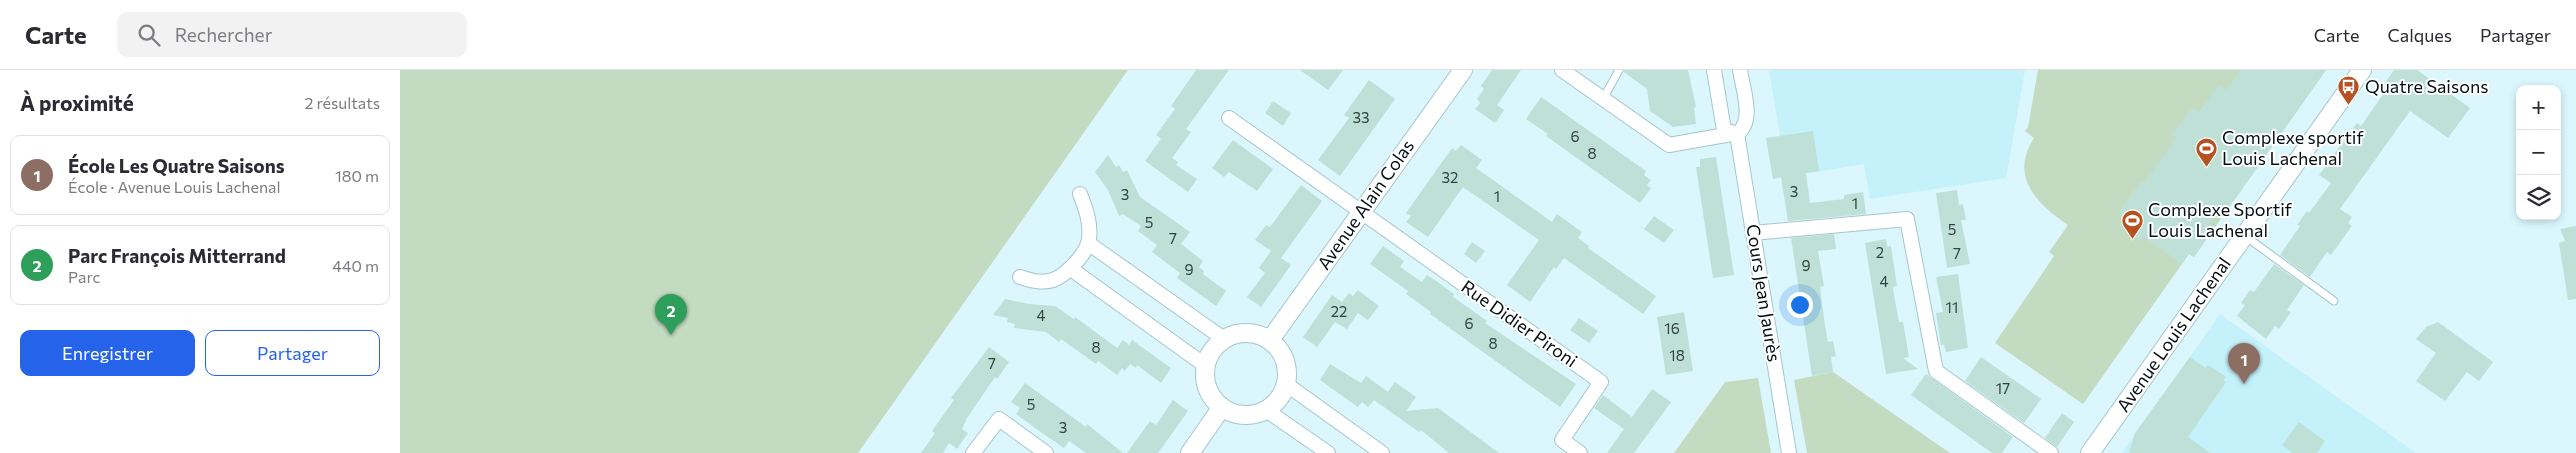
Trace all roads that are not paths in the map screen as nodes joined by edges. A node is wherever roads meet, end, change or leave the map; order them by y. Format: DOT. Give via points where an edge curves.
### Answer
graph roads {
  1 [pos="1462,70"];
  2 [pos="1562,70"];
  3 [pos="1619,70"];
  4 [pos="1714,70"];
  5 [pos="1740,70"];
  6 [pos="2362,70"];
  7 [pos="1603,99"];
  8 [pos="1229,118"];
  9 [pos="1734,134"];
  10 [pos="1080,194"];
  11 [pos="1361,212"];
  12 [pos="1753,233"];
  13 [pos="2244,236"];
  14 [pos="1088,243"];
  15 [pos="1071,269"];
  16 [pos="1020,277"];
  17 [pos="2334,301"];
  18 [pos="1224,339"];
  19 [pos="1270,340"];
  20 [pos="1206,366"];
  21 [pos="1286,384"];
  22 [pos="1222,407"];
  23 [pos="1266,410"];
  24 [pos="973,453"];
  25 [pos="1046,453"];
  26 [pos="1190,453"];
  27 [pos="1328,453"];
  28 [pos="1382,453"];
  29 [pos="1580,453"];
  30 [pos="1789,453"];
  31 [pos="2051,453"];
  32 [pos="2090,453"];
  1 -- 11 [label="street, Avenue Alain Colas"];
  2 -- 7 [label="street"];
  3 -- 7 [label="lane"];
  4 -- 9 [label="street, Cours Jean Jaurès" via="1724,130"];
  5 -- 9 [label="street" via="1748,120 1744,128"];
  6 -- 13 [label="street, Avenue Louis Lachenal"];
  7 -- 9 [label="street" via="1668,145"];
  8 -- 11 [label="street"];
  9 -- 12 [label="street, Cours Jean Jaurès"];
  10 -- 14 [label="street" via="1088,216"];
  11 -- 19 [label="street, Avenue Alain Colas"];
  11 -- 29 [label="street, Rue Didier Pironi" via="1601,382 1562,440"];
  12 -- 30 [label="street, Cours Jean Jaurès"];
  12 -- 31 [label="street" via="1907,219 1936,371"];
  13 -- 17 [label="lane"];
  13 -- 32 [label="street, Avenue Louis Lachenal"];
  14 -- 15 [label="street"];
  14 -- 18 [label="street"];
  15 -- 16 [label="street" via="1052,281 1032,282"];
  15 -- 20 [label="street"];
  18 -- 19 [label="street" via="1247,332"];
  18 -- 20 [label="street" via="1216,346"];
  19 -- 21 [label="street" via="1285,360"];
  20 -- 22 [label="street" via="1208,389"];
  21 -- 23 [label="street" via="1278,399"];
  21 -- 28 [label="street"];
  22 -- 23 [label="street" via="1244,415"];
  22 -- 26 [label="street"];
  23 -- 27 [label="street"];
  24 -- 25 [label="street" via="998,419"];
}
